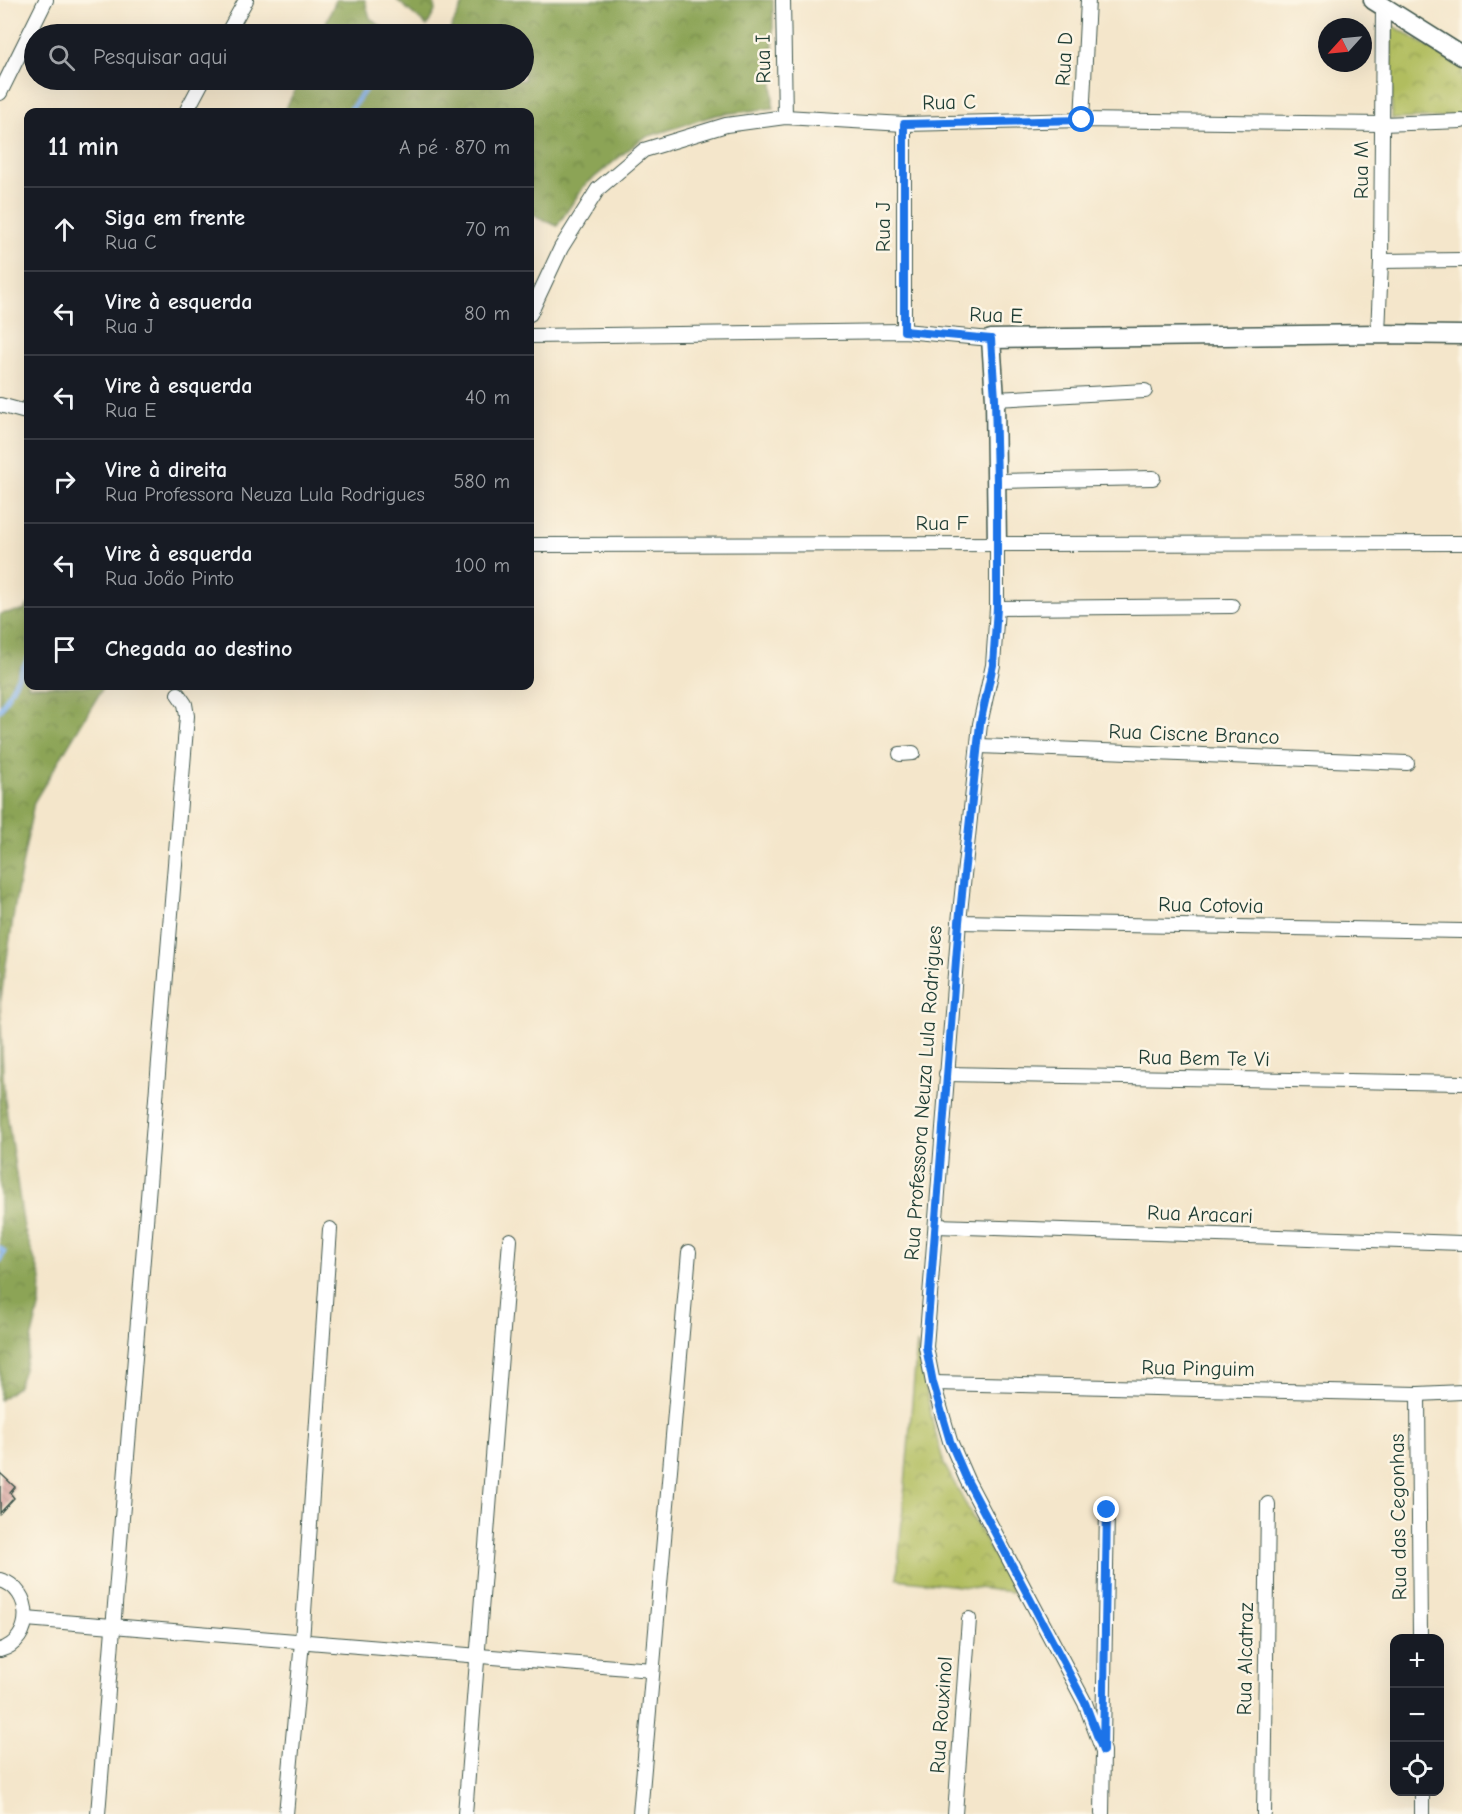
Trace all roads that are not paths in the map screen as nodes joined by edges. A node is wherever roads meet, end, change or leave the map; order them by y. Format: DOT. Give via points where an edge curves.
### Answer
graph roads {
  1 [pos="46,0"];
  2 [pos="246,0"];
  3 [pos="783,0"];
  4 [pos="1088,0"];
  5 [pos="1378,3"];
  6 [pos="34,24"];
  7 [pos="233,24"];
  8 [pos="24,44"];
  9 [pos="1462,56"];
  10 [pos="198,90"];
  11 [pos="0,93"];
  12 [pos="188,108"];
  13 [pos="785,117"];
  14 [pos="1082,120"];
  15 [pos="1462,121"];
  16 [pos="904,124"];
  17 [pos="1382,124"];
  18 [pos="1462,260"];
  19 [pos="1381,261"];
  20 [pos="534,305"];
  21 [pos="904,331"];
  22 [pos="1378,334"];
  23 [pos="1462,335"];
  24 [pos="534,336"];
  25 [pos="991,339"];
  26 [pos="1144,391"];
  27 [pos="995,399"];
  28 [pos="0,405"];
  29 [pos="24,409"];
  30 [pos="1153,478"];
  31 [pos="997,481"];
  32 [pos="1462,543"];
  33 [pos="997,544"];
  34 [pos="534,545"];
  35 [pos="1232,606"];
  36 [pos="997,608"];
  37 [pos="178,694"];
  38 [pos="979,746"];
  39 [pos="1407,763"];
  40 [pos="959,922"];
  41 [pos="1462,931"];
  42 [pos="946,1074"];
  43 [pos="1462,1083"];
  44 [pos="936,1226"];
  45 [pos="330,1229"];
  46 [pos="510,1240"];
  47 [pos="1462,1243"];
  48 [pos="689,1252"];
  49 [pos="933,1383"];
  50 [pos="1462,1392"];
  51 [pos="1418,1394"];
  52 [pos="1268,1504"];
  53 [pos="1107,1510"];
  54 [pos="0,1580"];
  55 [pos="26,1619"];
  56 [pos="969,1619"];
  57 [pos="113,1627"];
  58 [pos="1420,1634"];
  59 [pos="302,1642"];
  60 [pos="0,1650"];
  61 [pos="478,1656"];
  62 [pos="652,1670"];
  63 [pos="1103,1751"];
  64 [pos="1422,1796"];
  65 [pos="98,1814"];
  66 [pos="286,1814"];
  67 [pos="465,1814"];
  68 [pos="640,1814"];
  69 [pos="955,1814"];
  70 [pos="1102,1814"];
  71 [pos="1264,1814"];
  72 [pos="1422,1814"];
  1 -- 6 [label="street"];
  2 -- 7 [label="street"];
  3 -- 13 [label="street, Rua I"];
  4 -- 14 [label="street, Rua D"];
  5 -- 9 [label="street"];
  5 -- 17 [label="street, Rua M"];
  8 -- 11 [label="street"];
  10 -- 12 [label="street"];
  13 -- 16 [label="street, Rua C"];
  13 -- 20 [label="street, Rua C" via="726,125 644,150 598,189 561,248"];
  14 -- 16 [label="street, Rua C"];
  14 -- 17 [label="street, Rua C"];
  15 -- 17 [label="street, Rua C"];
  16 -- 21 [label="street, Rua J"];
  17 -- 19 [label="street, Rua M"];
  18 -- 19 [label="street"];
  19 -- 22 [label="street, Rua M"];
  21 -- 24 [label="street, Rua E"];
  21 -- 25 [label="street, Rua E"];
  22 -- 23 [label="street, Rua E"];
  22 -- 25 [label="street, Rua E"];
  25 -- 27 [label="street, Rua Professora Neuza Lula Rodrigues"];
  26 -- 27 [label="street"];
  27 -- 31 [label="street, Rua Professora Neuza Lula Rodrigues"];
  28 -- 29 [label="street"];
  30 -- 31 [label="street"];
  31 -- 33 [label="street, Rua Professora Neuza Lula Rodrigues"];
  32 -- 33 [label="street, Rua F"];
  33 -- 34 [label="street, Rua F"];
  33 -- 36 [label="street, Rua Professora Neuza Lula Rodrigues"];
  35 -- 36 [label="street"];
  36 -- 38 [label="street, Rua Professora Neuza Lula Rodrigues" via="993,665"];
  37 -- 57 [label="street" via="187,716"];
  38 -- 39 [label="street, Rua Ciscne Branco"];
  38 -- 40 [label="street, Rua Professora Neuza Lula Rodrigues"];
  40 -- 41 [label="street, Rua Cotovia"];
  40 -- 42 [label="street, Rua Professora Neuza Lula Rodrigues"];
  42 -- 43 [label="street, Rua Bem Te Vi"];
  42 -- 44 [label="street, Rua Professora Neuza Lula Rodrigues"];
  44 -- 47 [label="street, Rua Aracari"];
  44 -- 49 [label="street, Rua Professora Neuza Lula Rodrigues" via="926,1347"];
  45 -- 59 [label="street"];
  46 -- 61 [label="street"];
  48 -- 62 [label="street"];
  49 -- 51 [label="street, Rua Pinguim"];
  49 -- 63 [label="street, Rua Professora Neuza Lula Rodrigues" via="950,1441 967,1480 1085,1703"];
  50 -- 51 [label="street, Rua Pinguim"];
  51 -- 58 [label="street, Rua das Cegonhas"];
  52 -- 71 [label="street, Rua Alcatraz"];
  53 -- 63 [label="street"];
  54 -- 55 [label="street" via="22,1596"];
  55 -- 57 [label="street"];
  55 -- 60 [label="street" via="15,1642"];
  56 -- 69 [label="street, Rua Rouxinol"];
  57 -- 59 [label="street"];
  57 -- 65 [label="street"];
  59 -- 61 [label="street"];
  59 -- 66 [label="street"];
  61 -- 62 [label="street"];
  61 -- 67 [label="street"];
  62 -- 68 [label="street"];
  63 -- 70 [label="street, Rua Professora Neuza Lula Rodrigues"];
  64 -- 72 [label="street"];
}
